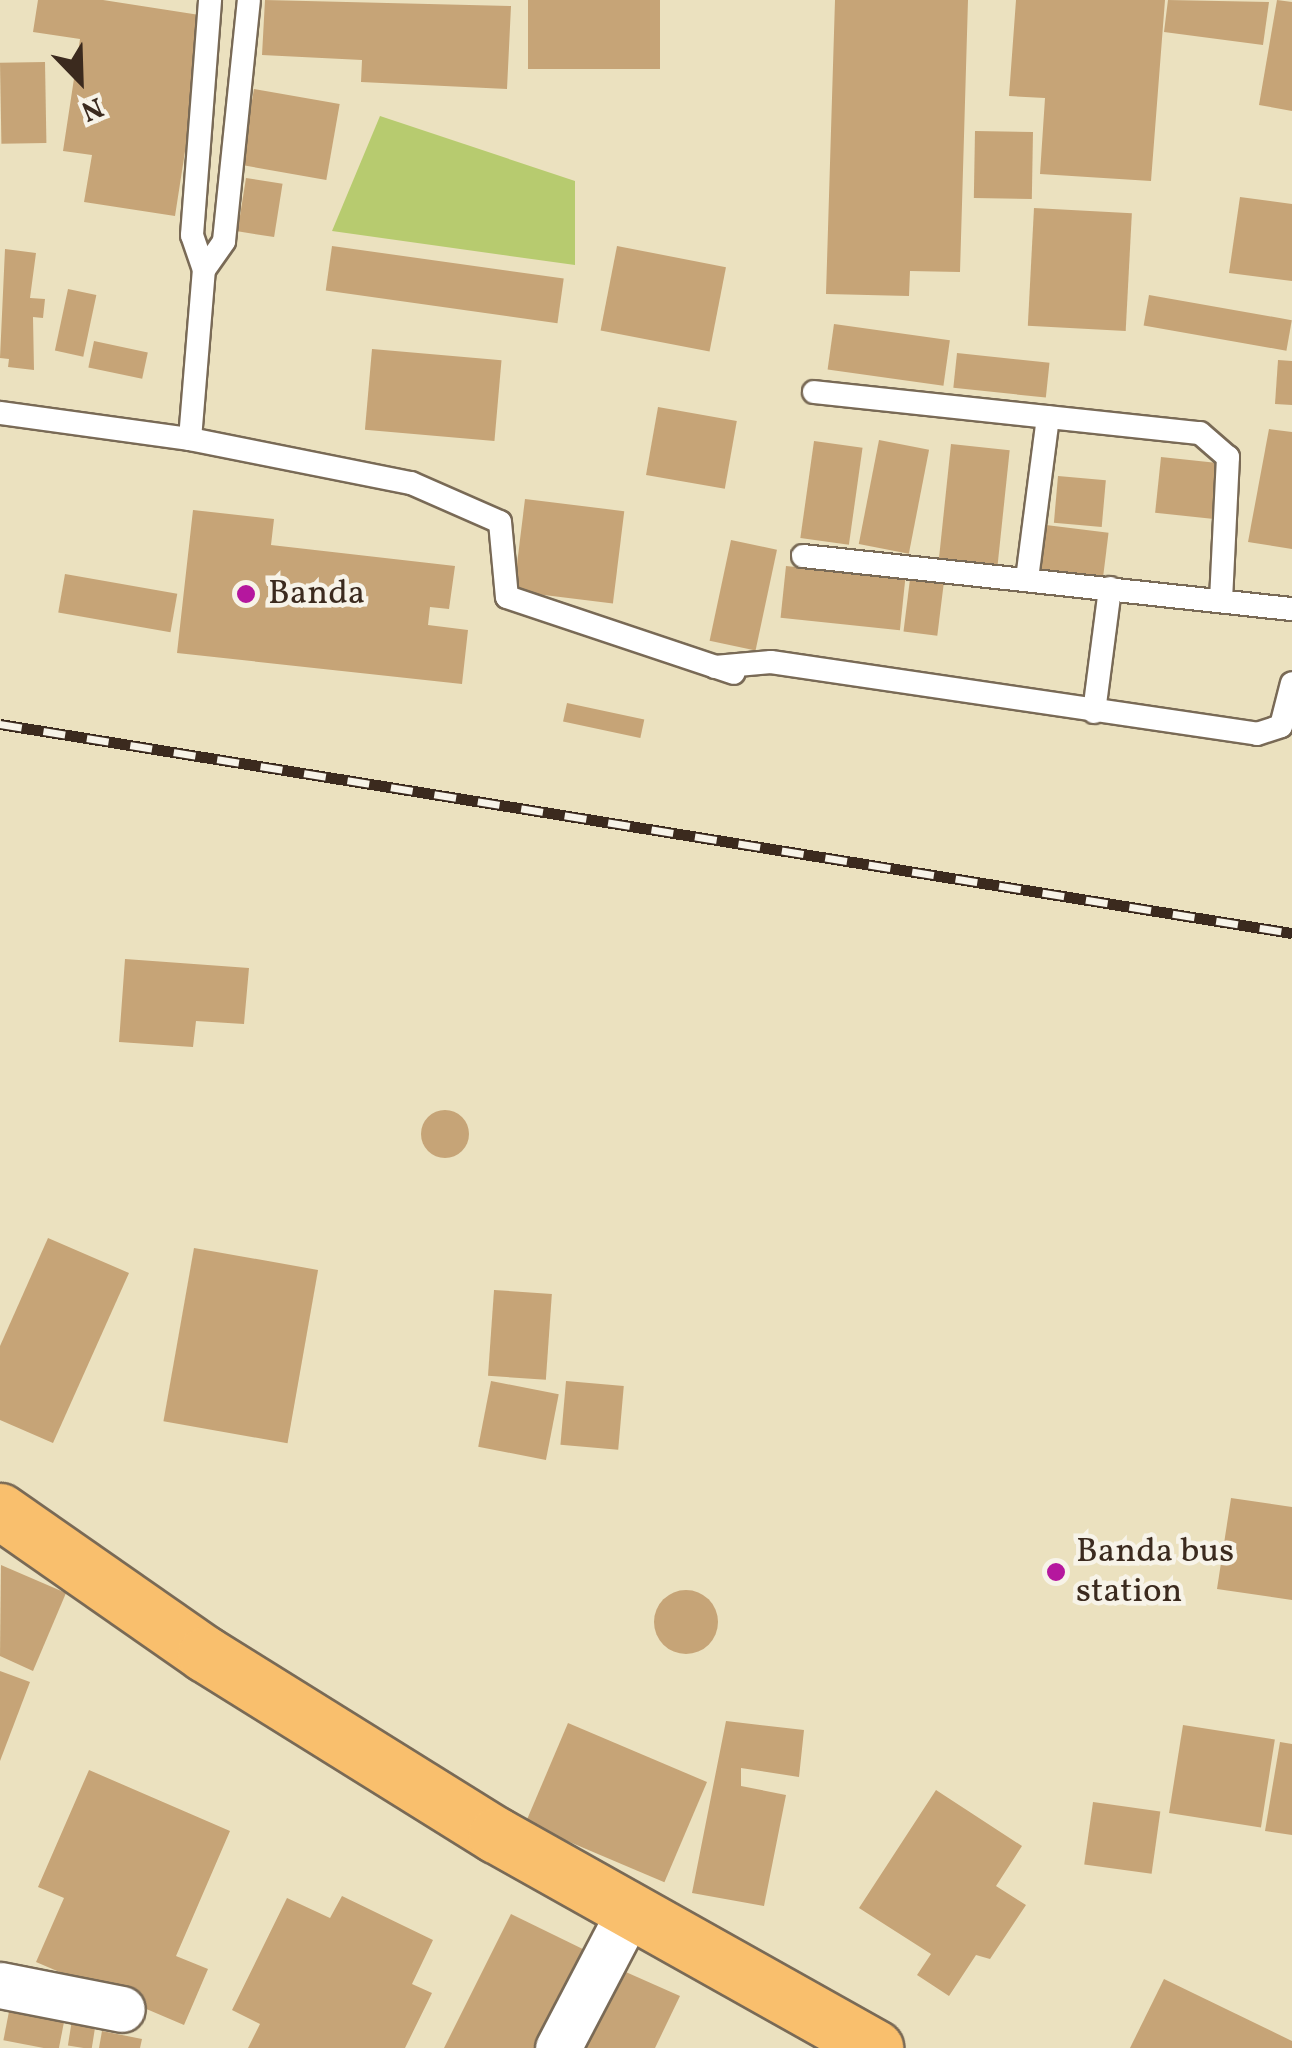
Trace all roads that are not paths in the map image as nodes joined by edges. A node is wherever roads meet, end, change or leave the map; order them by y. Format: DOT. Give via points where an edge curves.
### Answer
graph roads {
  1 [pos="210,0"];
  2 [pos="250,0"];
  3 [pos="204,270"];
  4 [pos="814,392"];
  5 [pos="0,413"];
  6 [pos="1048,417"];
  7 [pos="190,438"];
  8 [pos="803,556"];
  9 [pos="1027,579"];
  10 [pos="1110,588"];
  11 [pos="1222,598"];
  12 [pos="1292,608"];
  13 [pos="1292,683"];
  14 [pos="1094,712"];
  15 [pos="4,1526"];
  16 [pos="630,1910"];
  17 [pos="0,1985"];
  18 [pos="122,2008"];
  19 [pos="558,2048"];
  20 [pos="873,2048"];
  1 -- 3 [label="lane" via="192,235"];
  2 -- 3 [label="lane" via="224,241"];
  3 -- 7 [label="lane"];
  4 -- 6 [label="lane"];
  5 -- 7 [label="lane"];
  6 -- 9 [label="lane"];
  6 -- 11 [label="lane" via="1200,433 1220,446 1230,476"];
  7 -- 14 [label="lane" via="411,483 500,522 506,542 501,589 507,596 724,670 771,662"];
  8 -- 9 [label="lane"];
  9 -- 10 [label="lane"];
  10 -- 11 [label="lane"];
  10 -- 14 [label="lane"];
  11 -- 12 [label="lane"];
  13 -- 14 [label="lane" via="1288,711 1270,732"];
  15 -- 16 [label="highway"];
  16 -- 19 [label="street"];
  16 -- 20 [label="highway"];
  17 -- 18 [label="street"];
}
